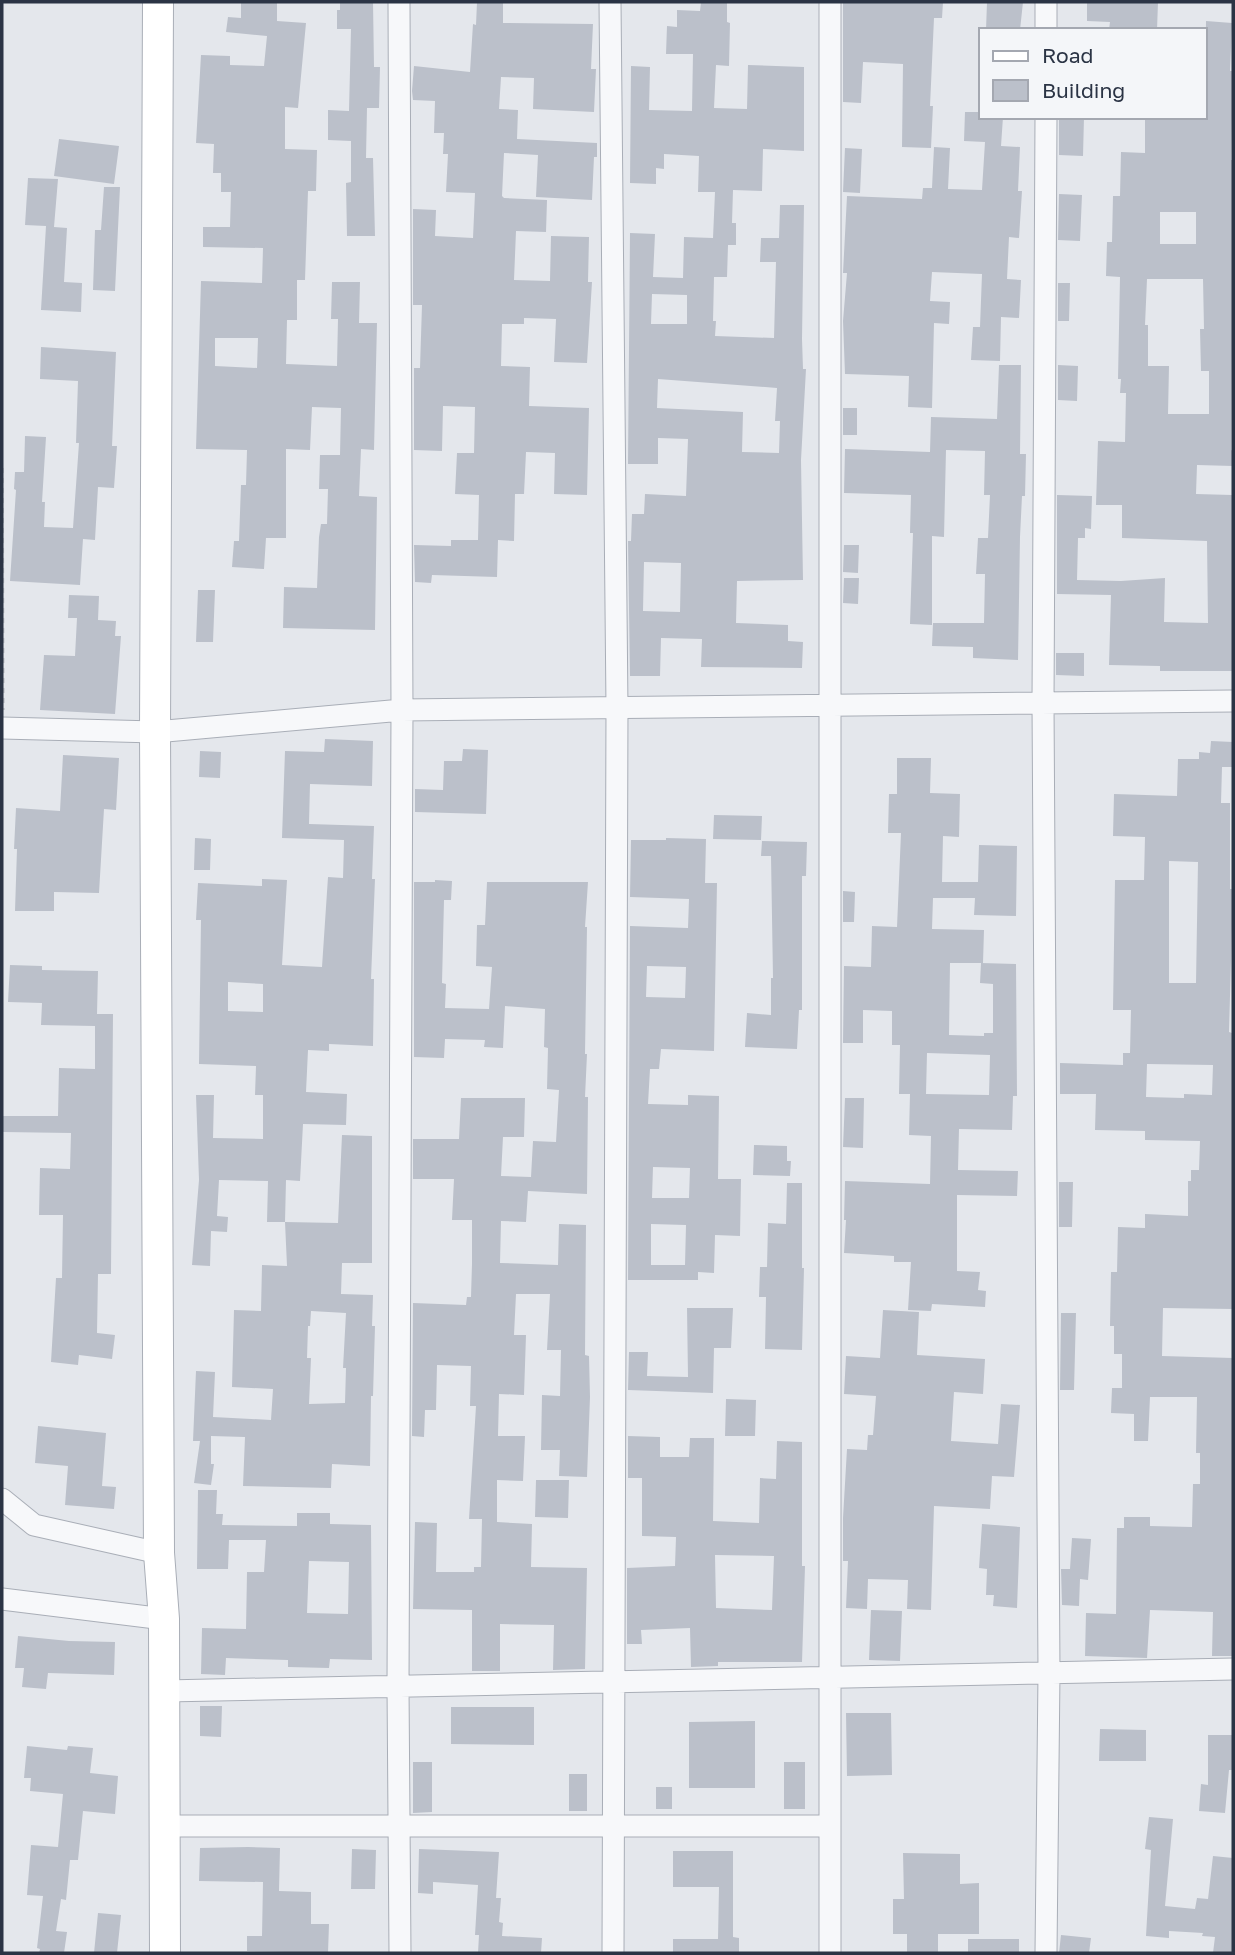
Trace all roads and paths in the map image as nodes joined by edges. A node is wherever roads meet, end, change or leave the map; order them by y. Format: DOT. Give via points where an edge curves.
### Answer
graph roads {
  1 [pos="158,2"];
  2 [pos="399,2"];
  3 [pos="610,2"];
  4 [pos="830,2"];
  5 [pos="1046,2"];
  6 [pos="1046,28"];
  7 [pos="1046,119"];
  8 [pos="2,468"];
  9 [pos="1233,701"];
  10 [pos="1043,703"];
  11 [pos="831,706"];
  12 [pos="617,708"];
  13 [pos="402,710"];
  14 [pos="2,728"];
  15 [pos="155,732"];
  16 [pos="2,1499"];
  17 [pos="159,1553"];
  18 [pos="2,1599"];
  19 [pos="164,1619"];
  20 [pos="1233,1669"];
  21 [pos="1049,1673"];
  22 [pos="830,1677"];
  23 [pos="615,1682"];
  24 [pos="398,1686"];
  25 [pos="165,1692"];
  26 [pos="166,1826"];
  27 [pos="400,1826"];
  28 [pos="614,1826"];
  29 [pos="830,1826"];
  30 [pos="165,1953"];
  31 [pos="400,1953"];
  32 [pos="613,1953"];
  33 [pos="830,1953"];
  34 [pos="1046,1953"];
  1 -- 15 [label="street"];
  2 -- 13 [label="street"];
  3 -- 12 [label="street"];
  4 -- 11 [label="street"];
  5 -- 6 [label="street"];
  7 -- 10 [label="street"];
  8 -- 14 [label="path"];
  9 -- 10 [label="street"];
  10 -- 11 [label="street"];
  10 -- 21 [label="street"];
  11 -- 12 [label="street"];
  11 -- 22 [label="street"];
  12 -- 13 [label="street"];
  12 -- 23 [label="street"];
  13 -- 15 [label="street"];
  13 -- 24 [label="street"];
  14 -- 15 [label="street"];
  15 -- 17 [label="street"];
  16 -- 17 [label="street" via="34,1525"];
  17 -- 19 [label="street"];
  18 -- 19 [label="street"];
  19 -- 25 [label="street"];
  20 -- 21 [label="street"];
  21 -- 22 [label="street"];
  21 -- 34 [label="street"];
  22 -- 23 [label="street"];
  22 -- 29 [label="street"];
  23 -- 24 [label="street"];
  23 -- 28 [label="street"];
  24 -- 25 [label="street"];
  24 -- 27 [label="street"];
  25 -- 26 [label="street"];
  26 -- 27 [label="street"];
  26 -- 30 [label="street"];
  27 -- 28 [label="street"];
  27 -- 31 [label="street"];
  28 -- 29 [label="street"];
  28 -- 32 [label="street"];
  29 -- 33 [label="street"];
}
